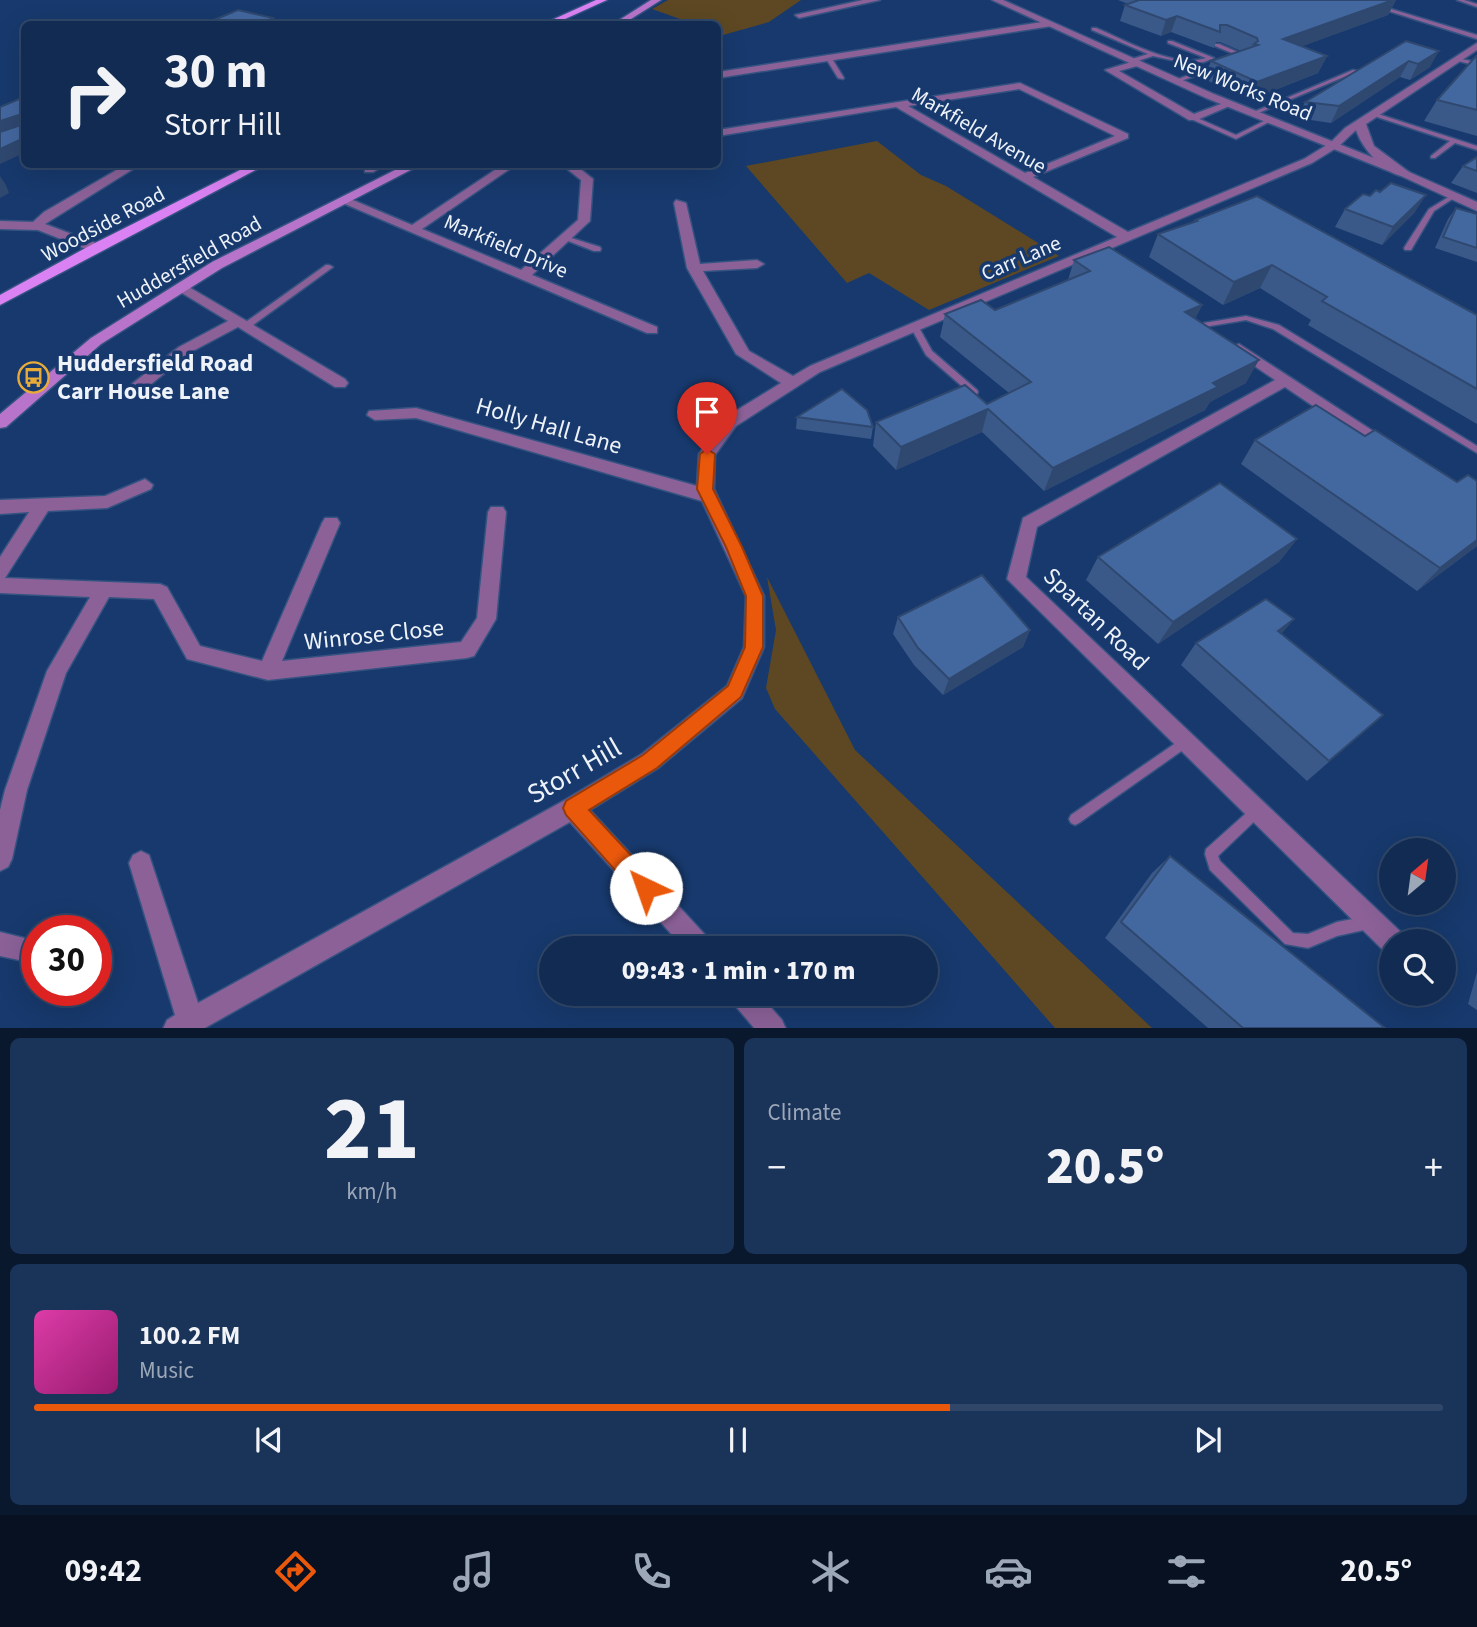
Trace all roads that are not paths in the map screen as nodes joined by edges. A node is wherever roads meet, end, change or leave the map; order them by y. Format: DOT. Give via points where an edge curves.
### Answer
graph roads {
  1 [pos="603,0"];
  2 [pos="657,0"];
  3 [pos="876,0"];
  4 [pos="996,0"];
  5 [pos="1459,0"];
  6 [pos="1477,6"];
  7 [pos="1379,7"];
  8 [pos="799,15"];
  9 [pos="555,21"];
  10 [pos="623,21"];
  11 [pos="1049,23"];
  12 [pos="1094,29"];
  13 [pos="1477,37"];
  14 [pos="1170,42"];
  15 [pos="1217,45"];
  16 [pos="1477,46"];
  17 [pos="1153,54"];
  18 [pos="828,57"];
  19 [pos="1457,59"];
  20 [pos="1235,61"];
  21 [pos="1134,62"];
  22 [pos="1477,62"];
  23 [pos="1223,64"];
  24 [pos="1355,71"];
  25 [pos="721,75"];
  26 [pos="841,78"];
  27 [pos="1176,81"];
  28 [pos="898,104"];
  29 [pos="1229,104"];
  30 [pos="1254,113"];
  31 [pos="1373,114"];
  32 [pos="1193,118"];
  33 [pos="1270,120"];
  34 [pos="1360,123"];
  35 [pos="721,133"];
  36 [pos="1454,141"];
  37 [pos="1334,145"];
  38 [pos="1477,148"];
  39 [pos="1433,157"];
  40 [pos="129,168"];
  41 [pos="254,168"];
  42 [pos="373,168"];
  43 [pos="410,168"];
  44 [pos="506,168"];
  45 [pos="572,168"];
  46 [pos="369,170"];
  47 [pos="1405,174"];
  48 [pos="1024,177"];
  49 [pos="1454,197"];
  50 [pos="344,201"];
  51 [pos="680,203"];
  52 [pos="1477,207"];
  53 [pos="0,225"];
  54 [pos="37,225"];
  55 [pos="413,230"];
  56 [pos="1127,237"];
  57 [pos="565,238"];
  58 [pos="96,248"];
  59 [pos="597,248"];
  60 [pos="1408,248"];
  61 [pos="757,264"];
  62 [pos="329,267"];
  63 [pos="694,268"];
  64 [pos="523,276"];
  65 [pos="182,287"];
  66 [pos="0,301"];
  67 [pos="1198,321"];
  68 [pos="242,323"];
  69 [pos="914,326"];
  70 [pos="652,330"];
  71 [pos="1286,380"];
  72 [pos="340,383"];
  73 [pos="793,383"];
  74 [pos="974,393"];
  75 [pos="128,395"];
  76 [pos="8,409"];
  77 [pos="375,415"];
  78 [pos="730,422"];
  79 [pos="0,423"];
  80 [pos="1477,450"];
  81 [pos="1398,456"];
  82 [pos="145,485"];
  83 [pos="708,496"];
  84 [pos="43,505"];
  85 [pos="0,507"];
  86 [pos="497,512"];
  87 [pos="331,523"];
  88 [pos="0,572"];
  89 [pos="0,585"];
  90 [pos="104,589"];
  91 [pos="268,671"];
  92 [pos="1186,741"];
  93 [pos="573,808"];
  94 [pos="1258,811"];
  95 [pos="1075,819"];
  96 [pos="0,859"];
  97 [pos="141,863"];
  98 [pos="1371,922"];
  99 [pos="1379,929"];
  100 [pos="689,936"];
  101 [pos="753,1006"];
  102 [pos="183,1024"];
  103 [pos="773,1028"];
  1 -- 9 [label="main road"];
  2 -- 10 [label="main road"];
  3 -- 8 [label="street"];
  4 -- 11 [label="street, New Works Road"];
  5 -- 6 [label="lane"];
  7 -- 13 [label="lane"];
  11 -- 18 [label="street"];
  11 -- 21 [label="street, New Works Road"];
  12 -- 17 [label="lane"];
  14 -- 17 [label="lane" via="1211,58 1191,62"];
  15 -- 20 [label="lane" via="1246,57"];
  16 -- 19 [label="street, Carr Lane"];
  17 -- 21 [label="lane"];
  18 -- 25 [label="street"];
  18 -- 26 [label="lane"];
  19 -- 22 [label="street"];
  19 -- 31 [label="street, Carr Lane"];
  21 -- 27 [label="street, New Works Road"];
  21 -- 32 [label="street" via="1110,70"];
  23 -- 27 [label="lane"];
  24 -- 30 [label="lane"];
  27 -- 29 [label="street, New Works Road"];
  28 -- 35 [label="street, Markfield Avenue"];
  28 -- 48 [label="street, Markfield Avenue"];
  28 -- 48 [label="street" via="1020,86 1124,136"];
  29 -- 30 [label="street, New Works Road"];
  29 -- 32 [label="street"];
  30 -- 33 [label="street, New Works Road"];
  31 -- 34 [label="street, Carr Lane"];
  31 -- 36 [label="lane"];
  32 -- 33 [label="lane" via="1236,137"];
  33 -- 37 [label="street, New Works Road"];
  34 -- 37 [label="street, Carr Lane"];
  34 -- 47 [label="street" via="1363,142"];
  36 -- 38 [label="lane"];
  36 -- 39 [label="lane"];
  37 -- 47 [label="street, New Works Road"];
  37 -- 56 [label="street, Carr Lane" via="1308,161"];
  40 -- 54 [label="street"];
  41 -- 58 [label="main road, Woodside Road"];
  42 -- 46 [label="street"];
  43 -- 50 [label="main road, Huddersfield Road"];
  44 -- 55 [label="street"];
  45 -- 57 [label="street" via="587,179 584,221"];
  47 -- 49 [label="street, New Works Road"];
  48 -- 56 [label="street, Markfield Avenue"];
  49 -- 52 [label="street, New Works Road"];
  49 -- 60 [label="lane" via="1431,210"];
  50 -- 55 [label="street, Markfield Drive"];
  50 -- 65 [label="main road, Huddersfield Road"];
  51 -- 63 [label="street"];
  53 -- 54 [label="street"];
  54 -- 58 [label="street"];
  55 -- 64 [label="street, Markfield Drive"];
  56 -- 69 [label="street, Carr Lane" via="1099,255"];
  57 -- 59 [label="lane"];
  57 -- 64 [label="street"];
  58 -- 66 [label="main road, Woodside Road"];
  61 -- 63 [label="street"];
  62 -- 68 [label="lane"];
  63 -- 73 [label="street" via="743,354"];
  64 -- 70 [label="street, Markfield Drive"];
  65 -- 68 [label="street"];
  65 -- 76 [label="main road, Huddersfield Road" via="96,341"];
  67 -- 71 [label="street"];
  67 -- 80 [label="lane" via="1246,318 1276,327"];
  68 -- 72 [label="street"];
  68 -- 75 [label="street" via="184,351"];
  69 -- 73 [label="street, Carr Lane"];
  69 -- 74 [label="lane" via="929,353"];
  71 -- 81 [label="street"];
  71 -- 92 [label="street, Spartan Road" via="1028,523 1016,579"];
  73 -- 78 [label="street, Carr Lane"];
  76 -- 79 [label="main road, Huddersfield Road"];
  77 -- 83 [label="street, Holly Hall Lane" via="416,413"];
  78 -- 83 [label="street, Storr Hill" via="707,454"];
  82 -- 84 [label="street" via="107,502"];
  83 -- 93 [label="street, Storr Hill" via="755,596 754,647 735,692 650,761"];
  84 -- 85 [label="street"];
  84 -- 88 [label="street"];
  86 -- 91 [label="street, Winrose Close" via="485,619 467,650"];
  87 -- 91 [label="street"];
  89 -- 90 [label="street"];
  90 -- 91 [label="street" via="160,592 194,653"];
  90 -- 96 [label="street" via="57,671 16,790"];
  92 -- 94 [label="street, Spartan Road"];
  92 -- 95 [label="lane"];
  93 -- 100 [label="street"];
  93 -- 102 [label="street, Storr Hill"];
  94 -- 98 [label="street, Spartan Road"];
  94 -- 98 [label="lane" via="1211,854 1216,865 1290,939 1308,941"];
  97 -- 102 [label="street"];
  98 -- 99 [label="street, Spartan Road"];
  101 -- 103 [label="street"];
}
